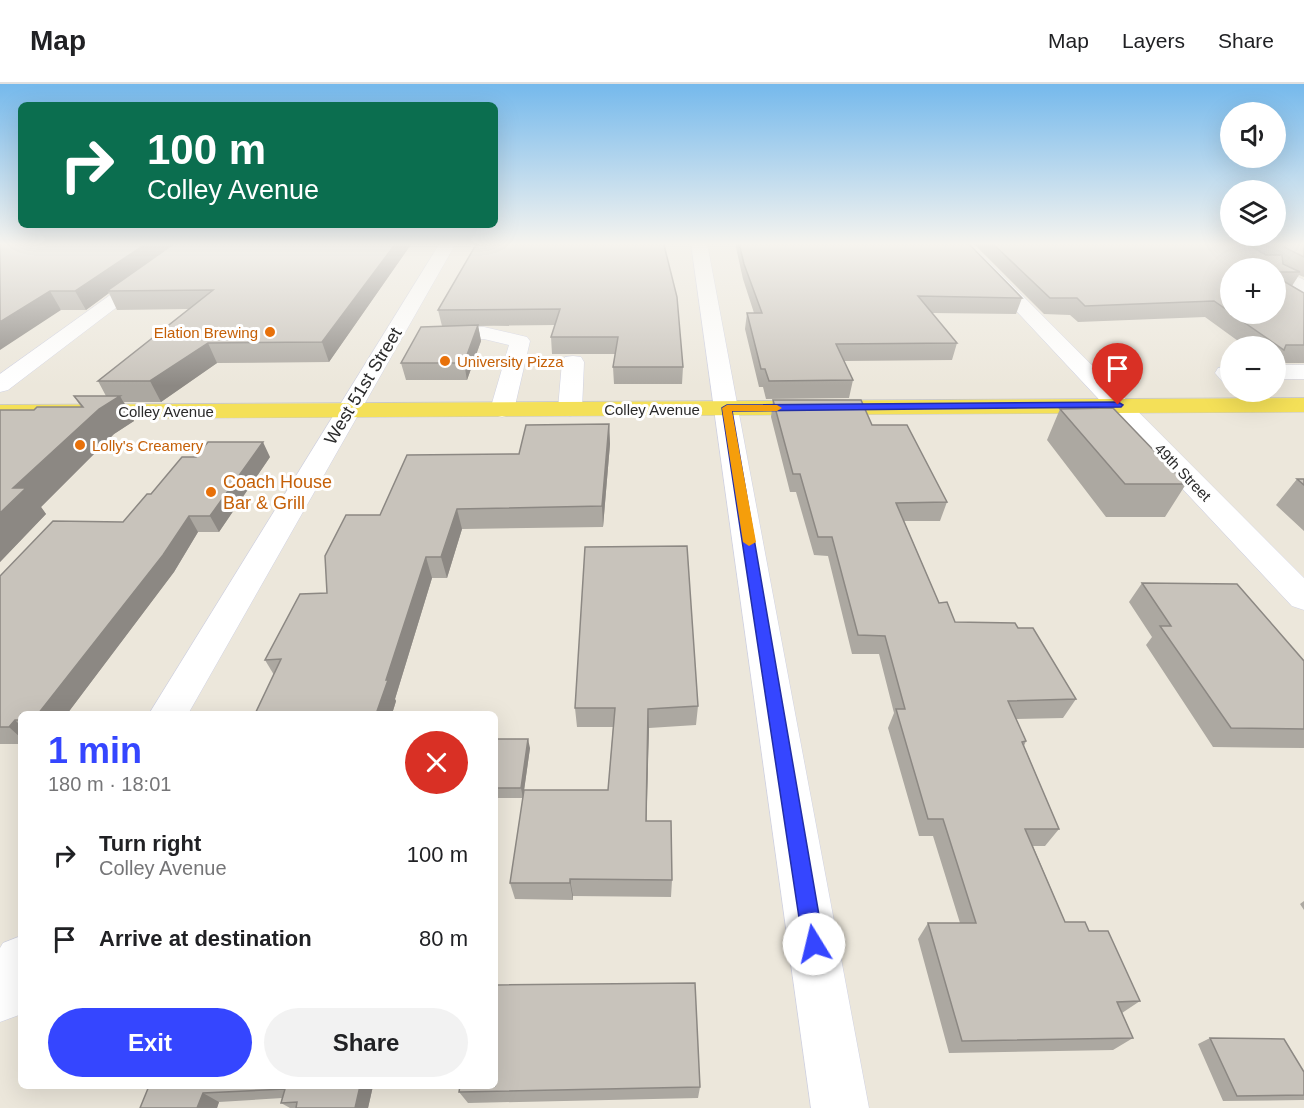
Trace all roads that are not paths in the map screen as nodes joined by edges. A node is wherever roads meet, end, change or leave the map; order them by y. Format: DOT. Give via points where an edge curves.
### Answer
graph roads {
  1 [pos="128,291"];
  2 [pos="419,291"];
  3 [pos="707,291"];
  4 [pos="1007,291"];
  5 [pos="393,336"];
  6 [pos="573,362"];
  7 [pos="1286,372"];
  8 [pos="1304,372"];
  9 [pos="0,385"];
  10 [pos="1220,400"];
  11 [pos="1284,402"];
  12 [pos="1118,405"];
  13 [pos="1304,405"];
  14 [pos="727,408"];
  15 [pos="570,409"];
  16 [pos="502,410"];
  17 [pos="349,411"];
  18 [pos="0,412"];
  19 [pos="1304,598"];
  20 [pos="170,711"];
  21 [pos="18,966"];
  22 [pos="0,996"];
  23 [pos="840,1108"];
  1 -- 9 [label="street"];
  2 -- 5 [label="street, West 51st Street"];
  3 -- 14 [label="street"];
  4 -- 12 [label="street, 49th Street"];
  5 -- 16 [label="street" via="484,333 520,341"];
  5 -- 17 [label="street, West 51st Street"];
  6 -- 15 [label="street"];
  7 -- 8 [label="street"];
  10 -- 12 [label="main road, Colley Avenue"];
  11 -- 13 [label="main road, Colley Avenue"];
  12 -- 14 [label="main road, Colley Avenue"];
  12 -- 19 [label="street, 49th Street"];
  14 -- 15 [label="main road, Colley Avenue"];
  14 -- 23 [label="street"];
  15 -- 16 [label="main road, Colley Avenue"];
  16 -- 17 [label="main road, Colley Avenue"];
  17 -- 18 [label="main road, Colley Avenue"];
  17 -- 20 [label="street, West 51st Street"];
  21 -- 22 [label="street"];
}
